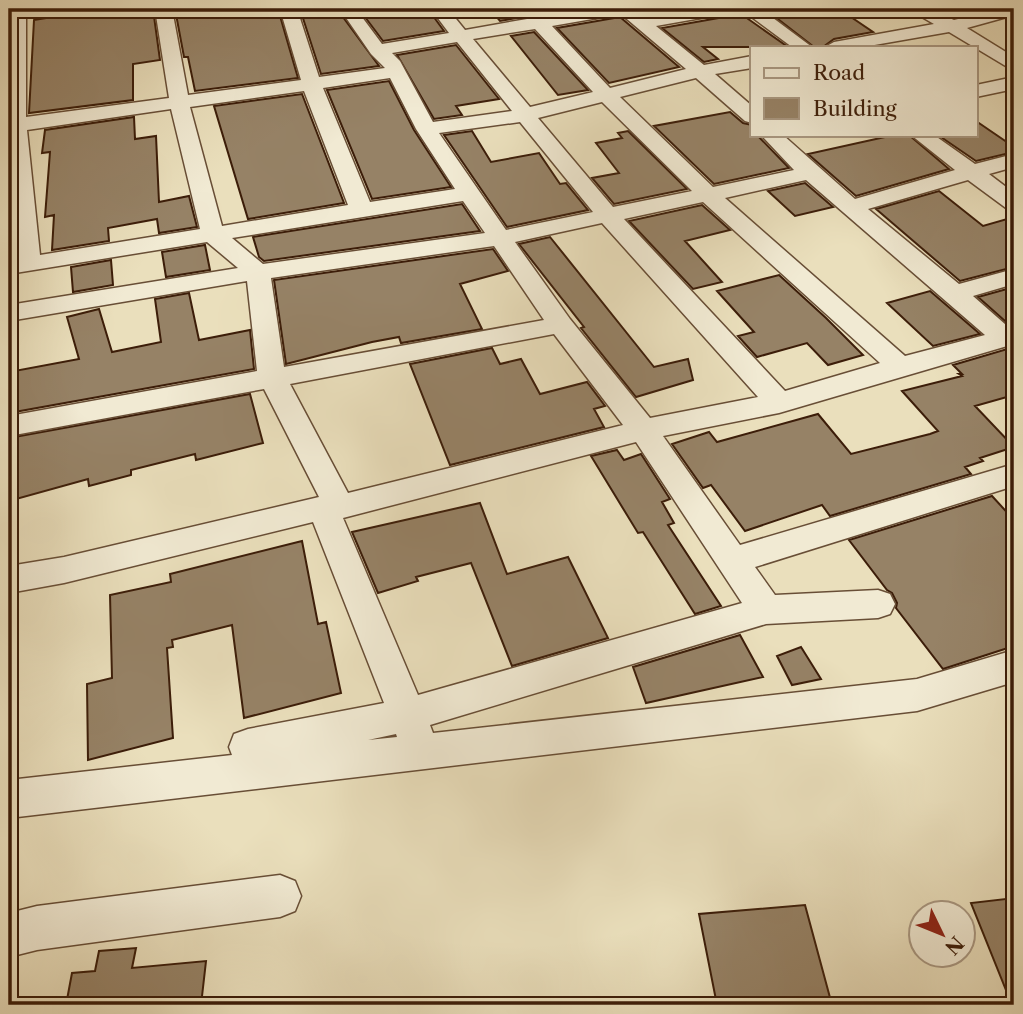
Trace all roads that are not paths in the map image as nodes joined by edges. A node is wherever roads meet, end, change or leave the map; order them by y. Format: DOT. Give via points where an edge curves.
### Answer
graph roads {
  1 [pos="17,9"];
  2 [pos="163,9"];
  3 [pos="288,9"];
  4 [pos="348,9"];
  5 [pos="439,9"];
  6 [pos="623,9"];
  7 [pos="724,9"];
  8 [pos="750,9"];
  9 [pos="916,9"];
  10 [pos="1014,10"];
  11 [pos="532,16"];
  12 [pos="641,23"];
  13 [pos="952,26"];
  14 [pos="460,36"];
  15 [pos="802,46"];
  16 [pos="840,46"];
  17 [pos="377,50"];
  18 [pos="13,51"];
  19 [pos="750,62"];
  20 [pos="1014,65"];
  21 [pos="700,71"];
  22 [pos="396,72"];
  23 [pos="1014,83"];
  24 [pos="312,85"];
  25 [pos="978,91"];
  26 [pos="606,95"];
  27 [pos="179,101"];
  28 [pos="750,115"];
  29 [pos="524,116"];
  30 [pos="12,126"];
  31 [pos="426,129"];
  32 [pos="772,136"];
  33 [pos="922,136"];
  34 [pos="1014,160"];
  35 [pos="810,173"];
  36 [pos="972,173"];
  37 [pos="469,193"];
  38 [pos="709,196"];
  39 [pos="1014,203"];
  40 [pos="850,207"];
  41 [pos="362,211"];
  42 [pos="609,217"];
  43 [pos="213,235"];
  44 [pos="500,238"];
  45 [pos="19,265"];
  46 [pos="258,272"];
  47 [pos="1014,275"];
  48 [pos="955,293"];
  49 [pos="9,313"];
  50 [pos="561,325"];
  51 [pos="1010,342"];
  52 [pos="900,366"];
  53 [pos="271,376"];
  54 [pos="779,403"];
  55 [pos="9,426"];
  56 [pos="643,430"];
  57 [pos="1014,475"];
  58 [pos="331,507"];
  59 [pos="734,560"];
  60 [pos="9,580"];
  61 [pos="878,604"];
  62 [pos="766,610"];
  63 [pos="1014,666"];
  64 [pos="407,715"];
  65 [pos="248,747"];
  66 [pos="422,751"];
  67 [pos="9,799"];
  68 [pos="279,896"];
  69 [pos="9,935"];
  1 -- 18 [label="street"];
  2 -- 27 [label="street"];
  3 -- 24 [label="street"];
  4 -- 17 [label="street"];
  5 -- 14 [label="street"];
  6 -- 11 [label="street"];
  6 -- 12 [label="street"];
  7 -- 12 [label="street"];
  8 -- 15 [label="street"];
  9 -- 13 [label="street"];
  10 -- 13 [label="street"];
  11 -- 14 [label="street"];
  11 -- 26 [label="street"];
  12 -- 21 [label="street"];
  13 -- 16 [label="street"];
  13 -- 20 [label="street"];
  14 -- 17 [label="street"];
  14 -- 29 [label="street"];
  17 -- 22 [label="street"];
  18 -- 30 [label="street"];
  19 -- 21 [label="street"];
  21 -- 26 [label="street"];
  21 -- 28 [label="street"];
  22 -- 24 [label="street"];
  22 -- 31 [label="street"];
  23 -- 25 [label="street"];
  24 -- 27 [label="street"];
  24 -- 41 [label="street"];
  26 -- 29 [label="street"];
  26 -- 38 [label="street"];
  27 -- 30 [label="street"];
  27 -- 43 [label="street"];
  29 -- 31 [label="street"];
  29 -- 42 [label="street"];
  30 -- 45 [label="street"];
  31 -- 37 [label="street"];
  32 -- 35 [label="street"];
  33 -- 36 [label="street"];
  34 -- 36 [label="street"];
  35 -- 38 [label="street"];
  35 -- 40 [label="street"];
  36 -- 39 [label="street"];
  36 -- 40 [label="street"];
  37 -- 41 [label="street"];
  37 -- 44 [label="street"];
  38 -- 42 [label="street"];
  38 -- 52 [label="street"];
  40 -- 48 [label="street"];
  41 -- 43 [label="street"];
  42 -- 44 [label="street"];
  42 -- 54 [label="street"];
  43 -- 45 [label="street"];
  43 -- 46 [label="street"];
  44 -- 46 [label="street"];
  44 -- 50 [label="street"];
  46 -- 49 [label="street"];
  46 -- 53 [label="street"];
  47 -- 48 [label="street"];
  48 -- 51 [label="street"];
  50 -- 53 [label="street"];
  50 -- 56 [label="street"];
  51 -- 52 [label="street"];
  52 -- 54 [label="street"];
  53 -- 55 [label="street"];
  53 -- 58 [label="street"];
  54 -- 56 [label="street"];
  56 -- 58 [label="street"];
  56 -- 59 [label="street"];
  57 -- 59 [label="street"];
  58 -- 60 [label="street"];
  58 -- 64 [label="street"];
  59 -- 62 [label="street"];
  61 -- 62 [label="street"];
  62 -- 64 [label="street"];
  63 -- 66 [label="street" via="917,695"];
  64 -- 65 [label="street"];
  64 -- 66 [label="street"];
  66 -- 67 [label="street"];
  68 -- 69 [label="street"];
}
